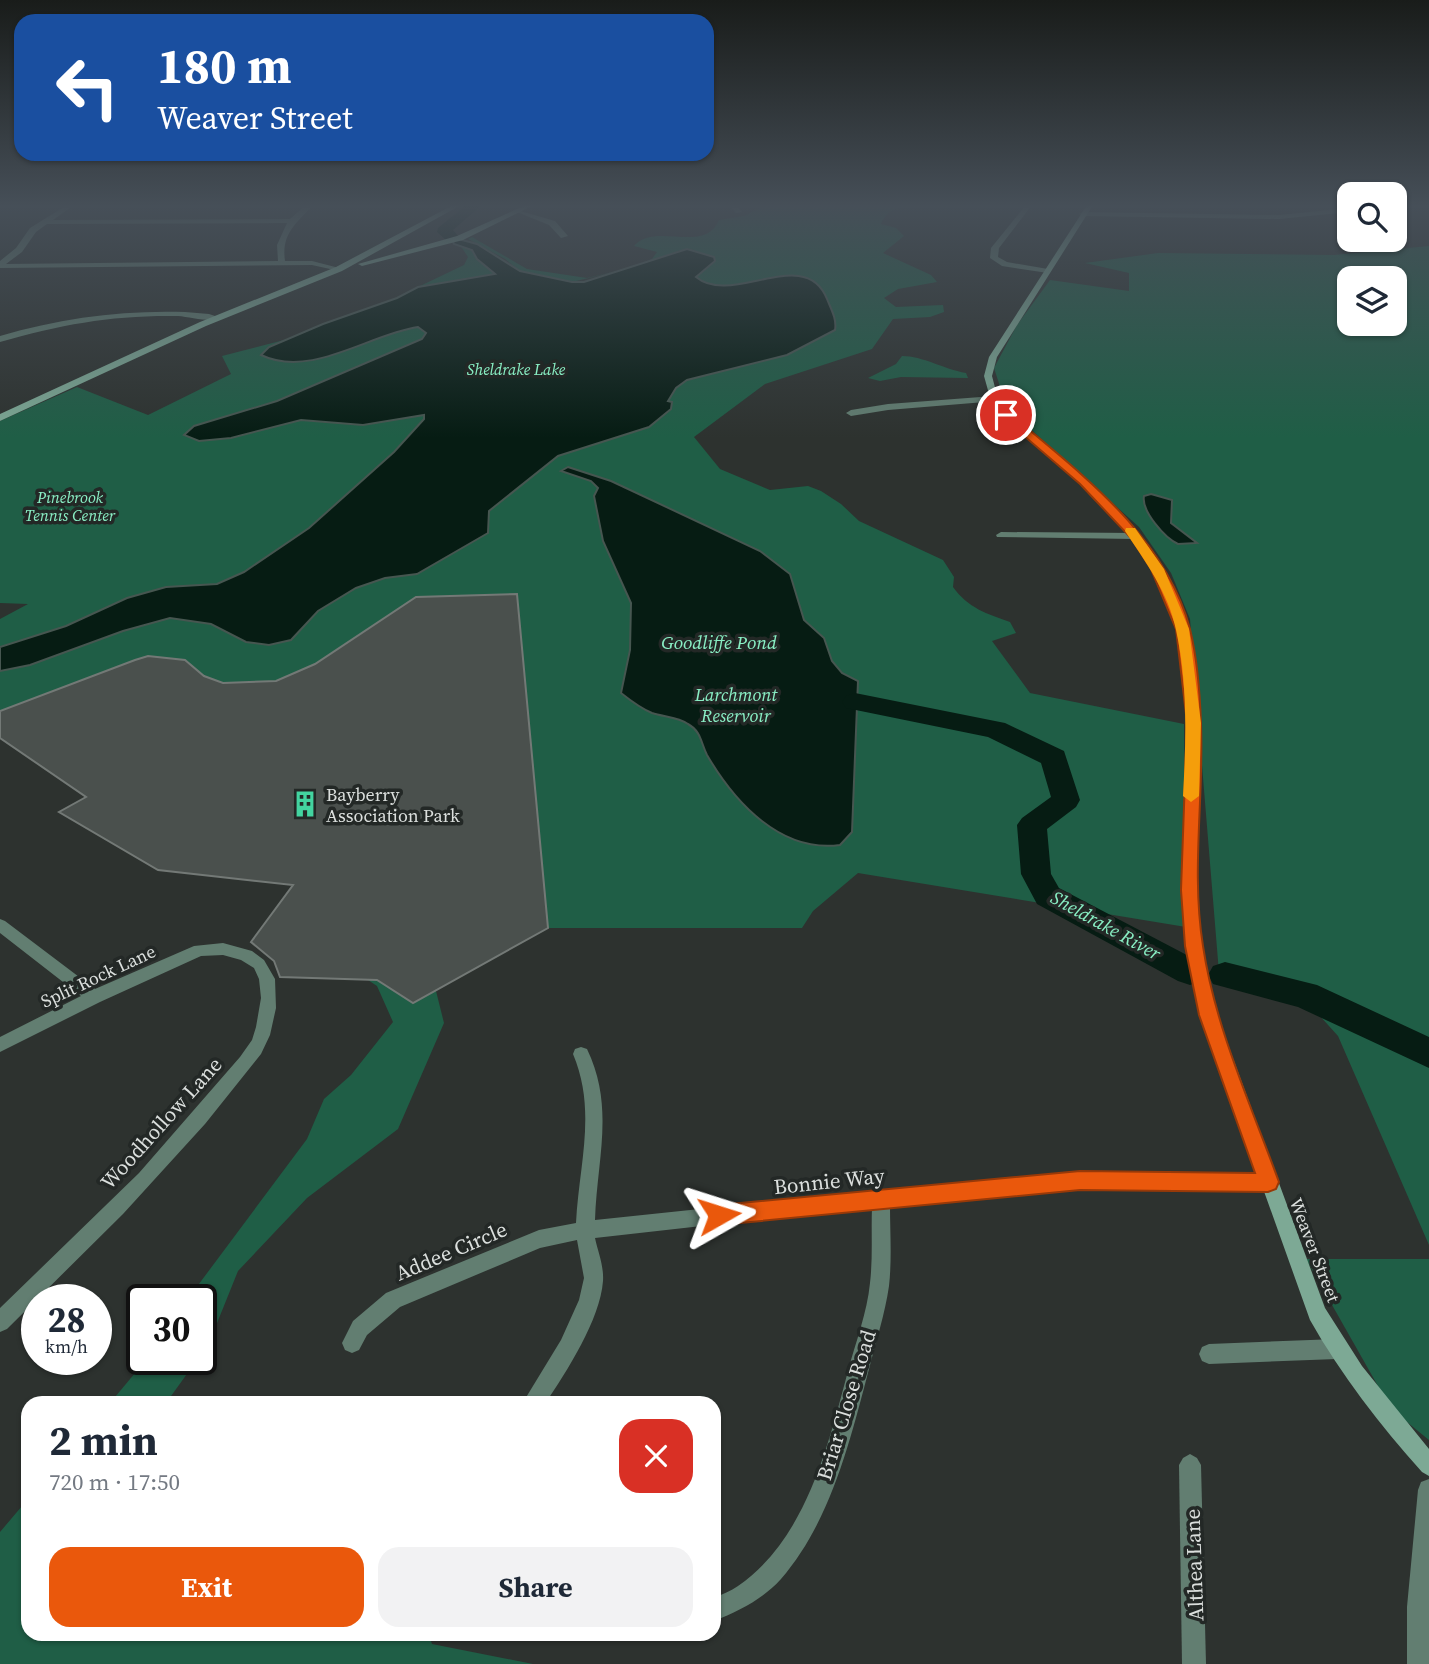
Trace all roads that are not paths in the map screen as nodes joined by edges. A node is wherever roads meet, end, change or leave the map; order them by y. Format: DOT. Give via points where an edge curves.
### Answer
graph roads {
  1 [pos="305,283"];
  2 [pos="1038,283"];
  3 [pos="217,318"];
  4 [pos="0,339"];
  5 [pos="994,399"];
  6 [pos="851,413"];
  7 [pos="0,418"];
  8 [pos="1001,535"];
  9 [pos="1135,536"];
  10 [pos="0,925"];
  11 [pos="215,948"];
  12 [pos="94,997"];
  13 [pos="0,1045"];
  14 [pos="581,1054"];
  15 [pos="1268,1182"];
  16 [pos="880,1198"];
  17 [pos="585,1230"];
  18 [pos="0,1322"];
  19 [pos="352,1343"];
  20 [pos="1337,1349"];
  21 [pos="1209,1354"];
  22 [pos="538,1396"];
  23 [pos="1190,1465"];
  24 [pos="1429,1465"];
  25 [pos="1429,1490"];
  26 [pos="721,1607"];
  27 [pos="1194,1664"];
  28 [pos="1419,1664"];
  1 -- 3 [label="main road"];
  2 -- 5 [label="main road" via="993,356 988,376"];
  3 -- 4 [label="street" via="187,314 88,316"];
  3 -- 7 [label="main road"];
  5 -- 6 [label="street"];
  5 -- 9 [label="main road, Weaver Street"];
  8 -- 9 [label="street"];
  9 -- 15 [label="main road, Weaver Street" via="1171,596 1188,652 1194,723 1189,890 1194,946 1209,1015"];
  10 -- 12 [label="street"];
  11 -- 12 [label="street, Split Rock Lane" via="199,950"];
  11 -- 18 [label="street, Woodhollow Lane" via="250,956 264,969 270,991 262,1037 205,1112 104,1221"];
  12 -- 13 [label="street, Split Rock Lane"];
  14 -- 17 [label="street" via="589,1069 594,1110"];
  15 -- 16 [label="street, Bonnie Way" via="1080,1180"];
  15 -- 20 [label="main road, Weaver Street" via="1317,1313"];
  16 -- 17 [label="street, Bonnie Way"];
  16 -- 26 [label="street, Briar Close Road" via="879,1293 839,1445 782,1561 739,1598"];
  17 -- 19 [label="street, Addee Circle" via="539,1239 393,1300 360,1328"];
  17 -- 22 [label="street" via="594,1282"];
  20 -- 21 [label="street"];
  20 -- 24 [label="main road, Weaver Street"];
  23 -- 27 [label="street, Althea Lane"];
  25 -- 28 [label="street" via="1418,1607"];
}
